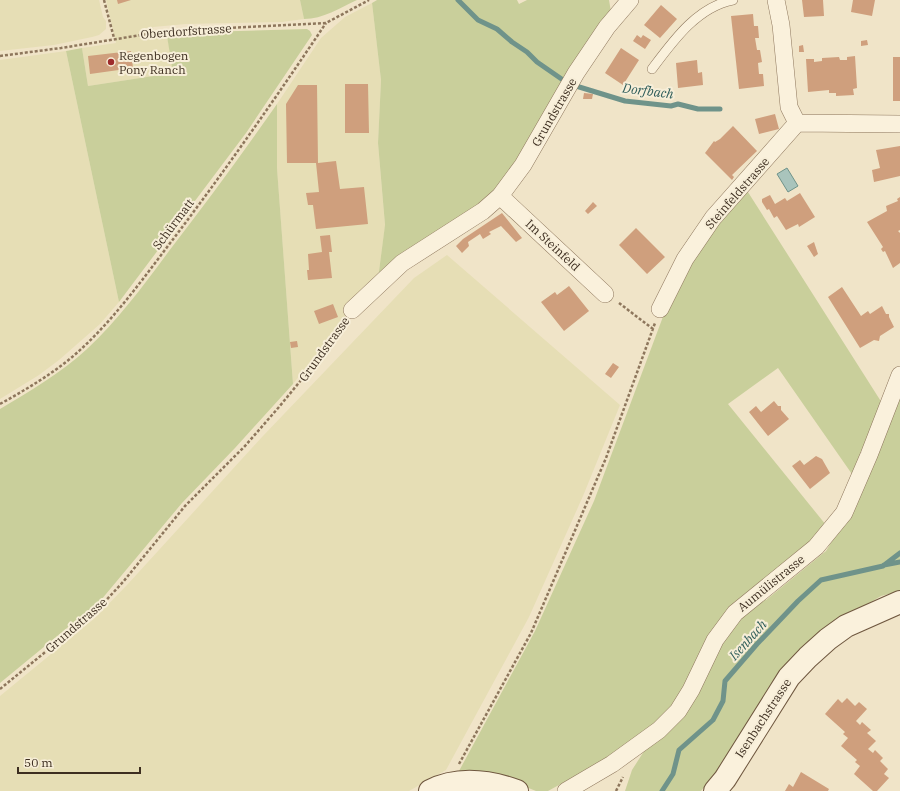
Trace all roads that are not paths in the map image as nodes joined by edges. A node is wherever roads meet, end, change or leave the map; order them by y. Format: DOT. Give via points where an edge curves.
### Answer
graph roads {
  1 [pos="630,0"];
  2 [pos="733,0"];
  3 [pos="776,0"];
  4 [pos="652,69"];
  5 [pos="797,123"];
  6 [pos="900,124"];
  7 [pos="500,196"];
  8 [pos="605,294"];
  9 [pos="352,310"];
  10 [pos="660,310"];
  11 [pos="900,375"];
  12 [pos="900,602"];
  13 [pos="430,791"];
  14 [pos="517,791"];
  15 [pos="566,791"];
  16 [pos="714,791"];
  1 -- 7 [label="street, Grundstrasse" via="607,27 576,73 523,165"];
  2 -- 4 [label="lane" via="714,6 693,21"];
  3 -- 5 [label="street" via="789,107"];
  5 -- 6 [label="street"];
  5 -- 10 [label="street, Steinfeldstrasse" via="713,218 685,260"];
  7 -- 8 [label="street, Im Steinfeld"];
  7 -- 9 [label="street, Grundstrasse" via="483,211 402,263"];
  11 -- 15 [label="street, Aumülistrasse" via="844,513 816,547 735,613 715,640 678,711 664,725 612,764"];
  12 -- 16 [label="main road, Isenbachstrasse" via="846,626 828,638 808,657 789,677 725,779"];
  13 -- 14 [label="main road" via="455,784 486,782"];
}
